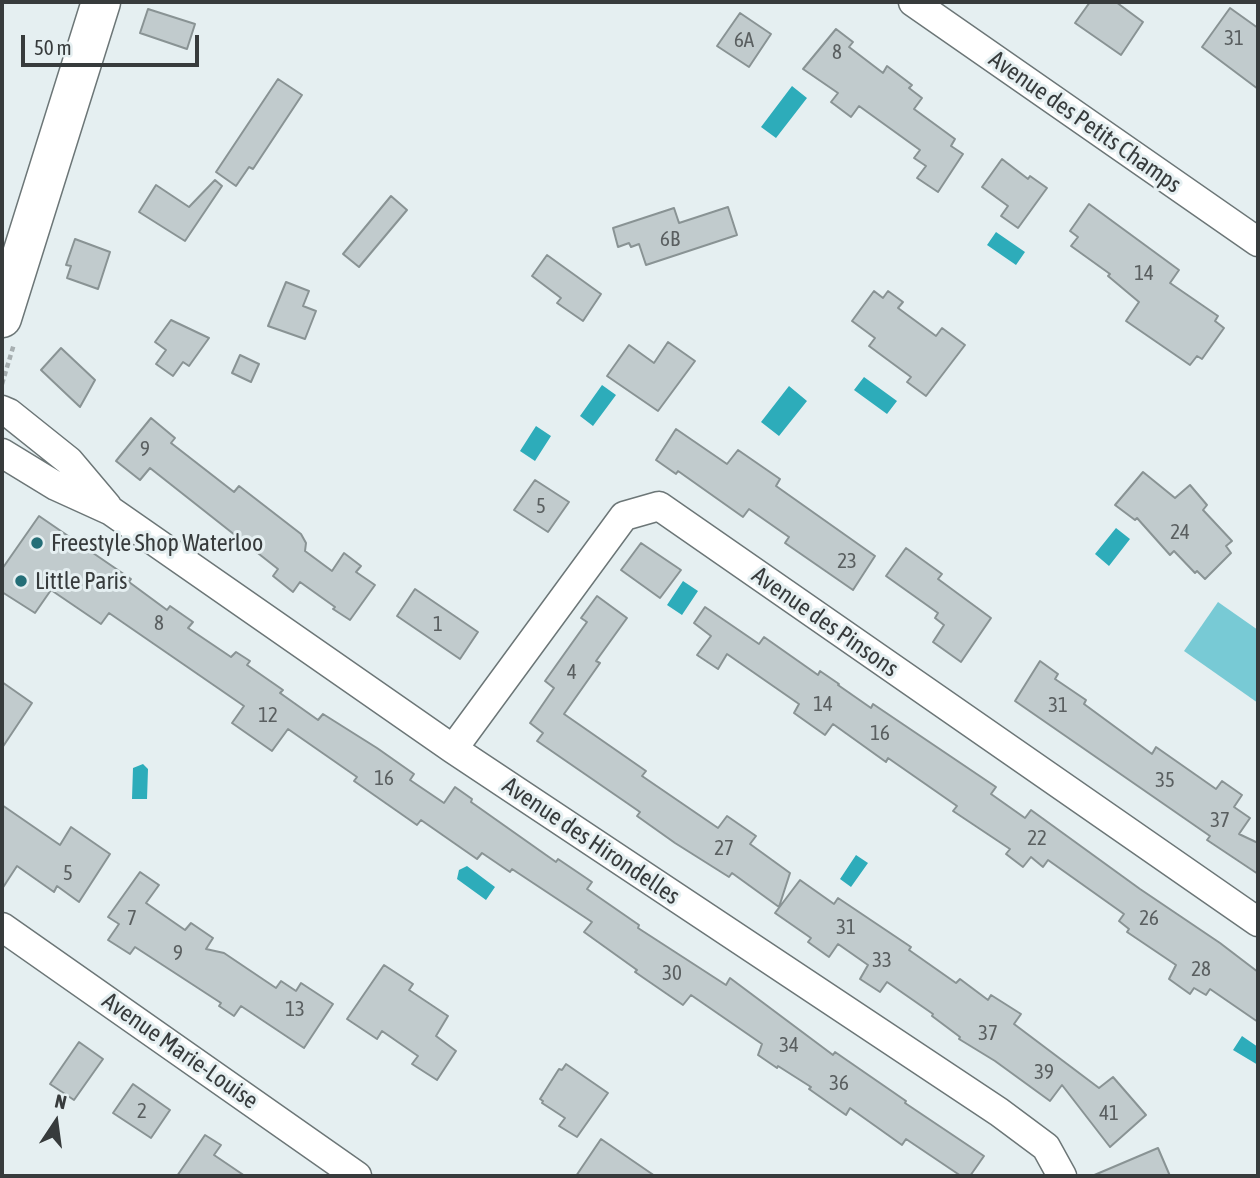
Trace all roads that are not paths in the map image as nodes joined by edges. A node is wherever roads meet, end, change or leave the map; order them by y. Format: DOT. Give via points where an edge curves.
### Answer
graph roads {
  1 [pos="101,2"];
  2 [pos="912,2"];
  3 [pos="1258,242"];
  4 [pos="9,271"];
  5 [pos="7,335"];
  6 [pos="2,410"];
  7 [pos="2,453"];
  8 [pos="111,511"];
  9 [pos="453,749"];
  10 [pos="1258,922"];
  11 [pos="2,927"];
  12 [pos="357,1176"];
  13 [pos="1062,1176"];
  1 -- 4 [label="main road"];
  2 -- 3 [label="street, Avenue des Petits Champs"];
  4 -- 5 [label="main road"];
  6 -- 8 [label="street, Avenue des Hirondelles" via="69,461"];
  7 -- 8 [label="street, Avenue des Hirondelles" via="56,486"];
  8 -- 9 [label="street, Avenue des Hirondelles"];
  9 -- 10 [label="street, Avenue des Pinsons" via="624,516 659,506"];
  9 -- 13 [label="street, Avenue des Hirondelles" via="999,1112 1046,1147"];
  11 -- 12 [label="street, Avenue Marie-Louise"];
}
